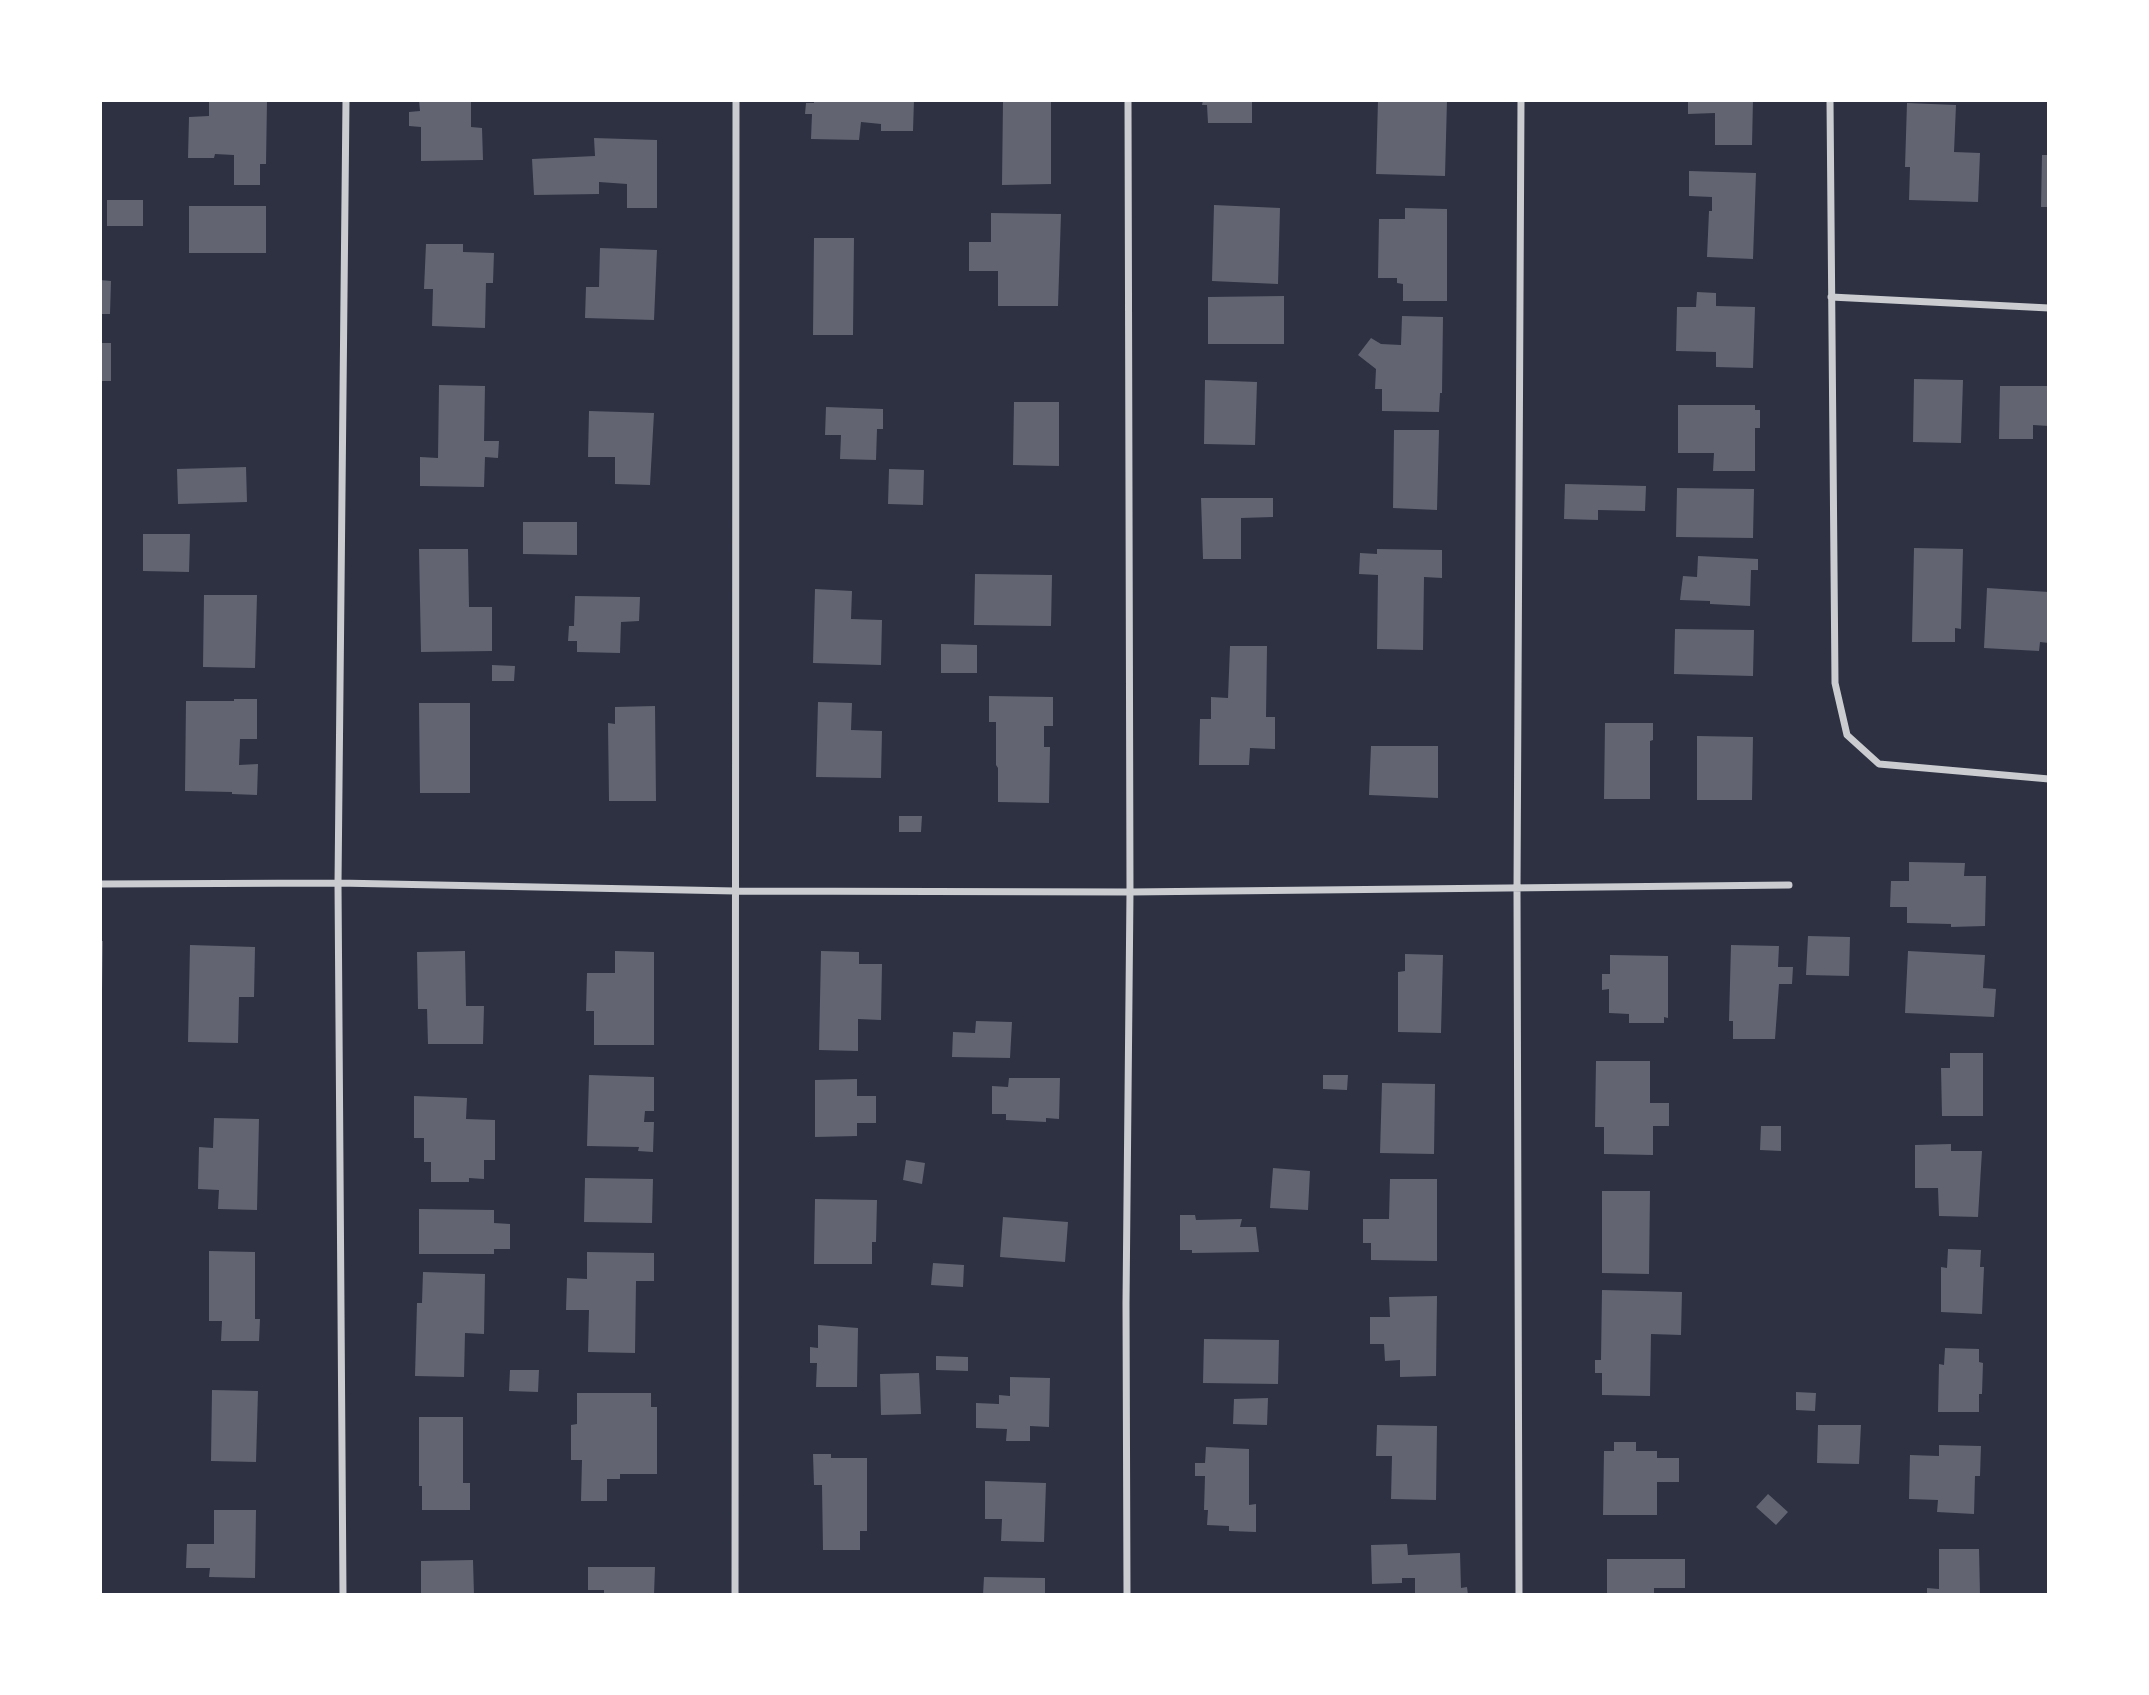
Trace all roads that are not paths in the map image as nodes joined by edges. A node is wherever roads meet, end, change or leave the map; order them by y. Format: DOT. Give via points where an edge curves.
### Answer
graph roads {
  1 [pos="345,100"];
  2 [pos="736,100"];
  3 [pos="1128,100"];
  4 [pos="1521,100"];
  5 [pos="1830,100"];
  6 [pos="1831,297"];
  7 [pos="2049,308"];
  8 [pos="2049,779"];
  9 [pos="338,883"];
  10 [pos="100,884"];
  11 [pos="1789,885"];
  12 [pos="1517,888"];
  13 [pos="735,891"];
  14 [pos="1130,892"];
  15 [pos="342,1595"];
  16 [pos="735,1595"];
  17 [pos="1127,1595"];
  18 [pos="1519,1595"];
  1 -- 9 [label="street"];
  2 -- 13 [label="street"];
  3 -- 14 [label="street"];
  4 -- 12 [label="street"];
  5 -- 6 [label="street"];
  6 -- 7 [label="street"];
  6 -- 8 [label="street" via="1835,683 1847,736 1879,764"];
  9 -- 10 [label="street"];
  9 -- 13 [label="street"];
  9 -- 15 [label="street"];
  11 -- 12 [label="street"];
  12 -- 14 [label="street"];
  12 -- 18 [label="street"];
  13 -- 14 [label="street"];
  13 -- 16 [label="street"];
  14 -- 17 [label="street"];
}
